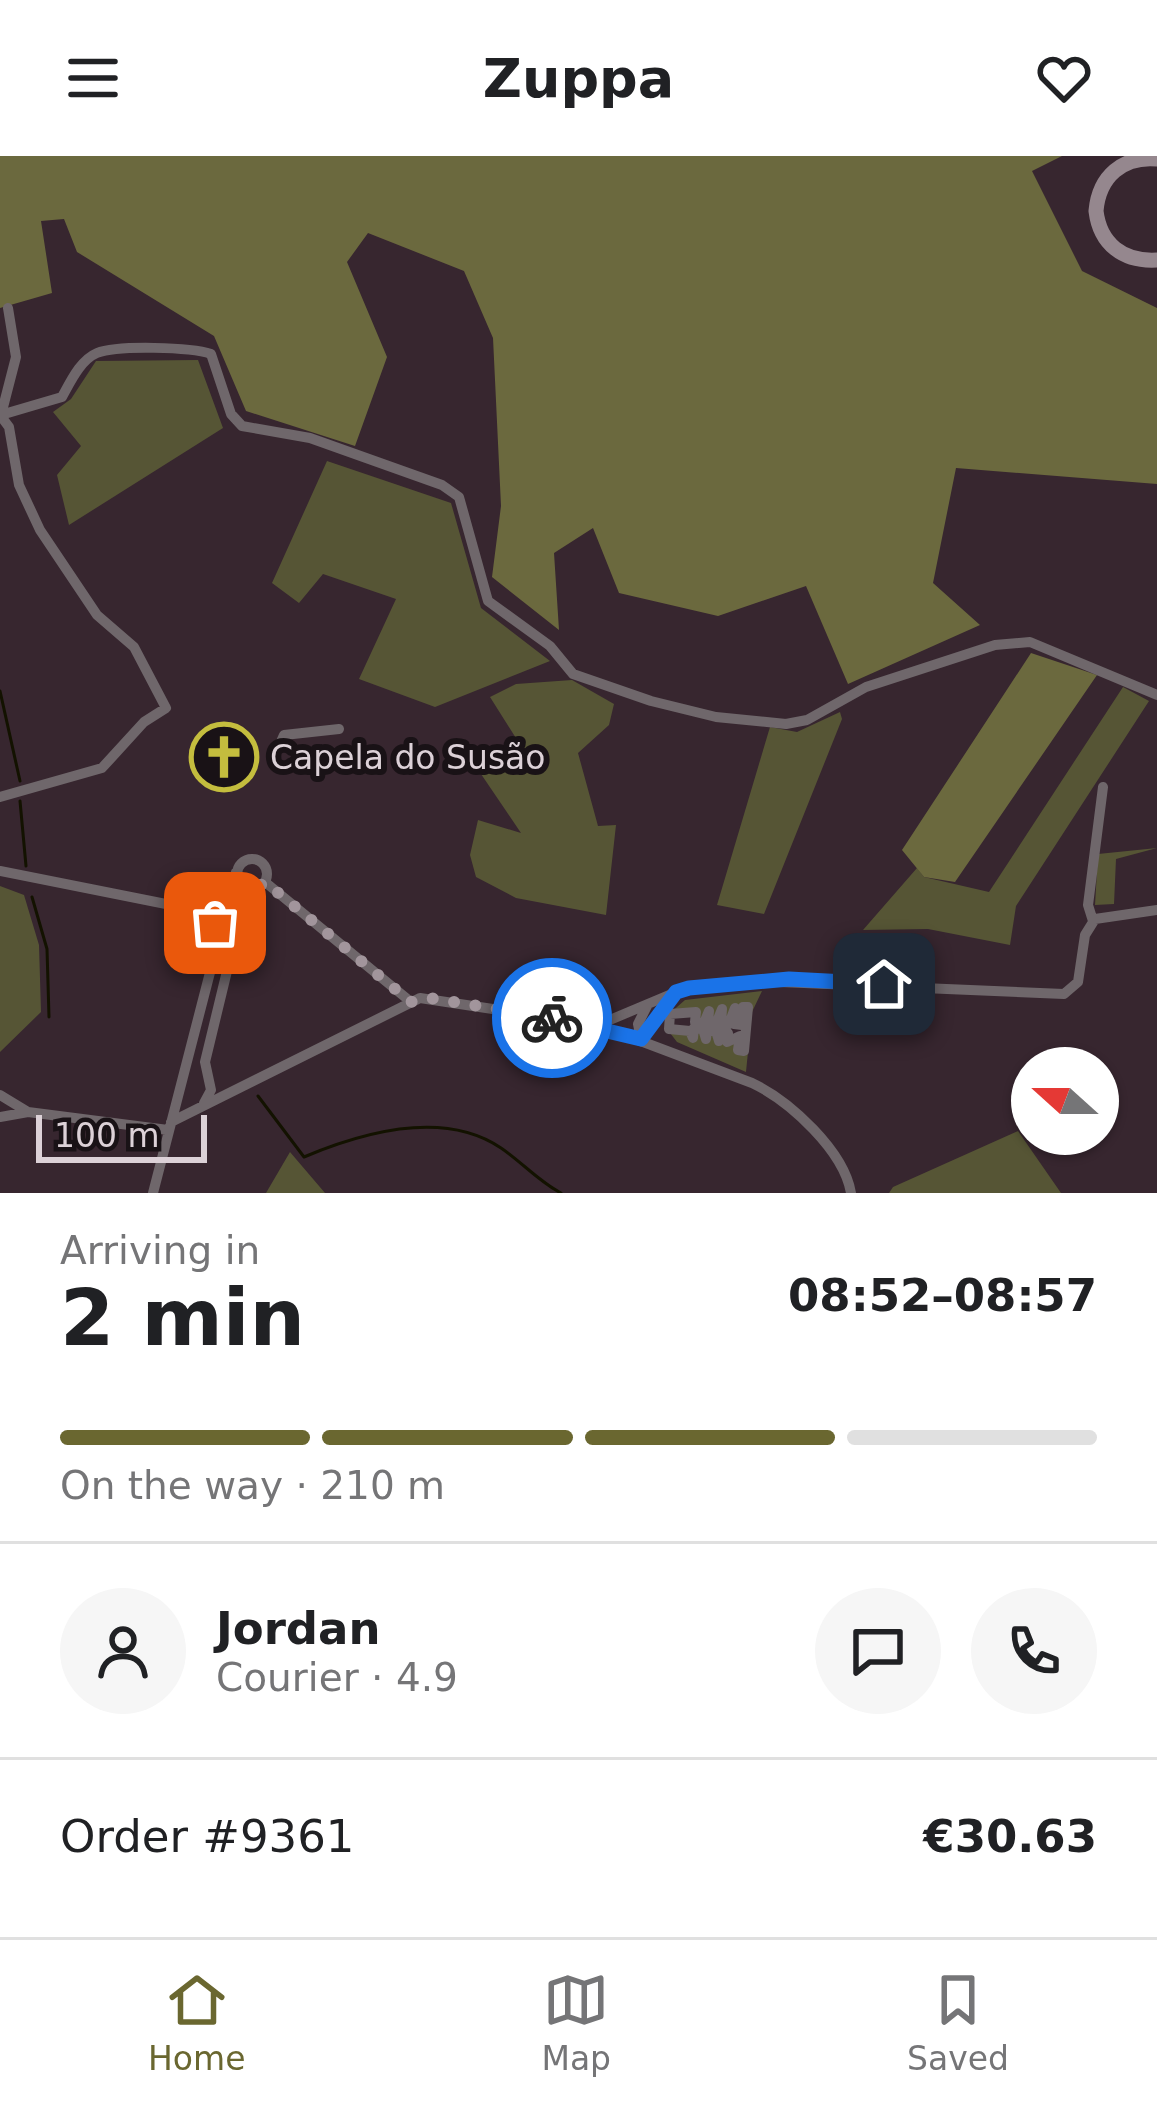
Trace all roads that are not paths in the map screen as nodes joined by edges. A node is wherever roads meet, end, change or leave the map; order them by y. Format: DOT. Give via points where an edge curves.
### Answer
graph roads {
  1 [pos="1157,159"];
  2 [pos="1157,260"];
  3 [pos="8,308"];
  4 [pos="0,415"];
  5 [pos="17,473"];
  6 [pos="0,474"];
  7 [pos="1157,694"];
  8 [pos="339,729"];
  9 [pos="280,744"];
  10 [pos="1102,787"];
  11 [pos="0,796"];
  12 [pos="0,871"];
  13 [pos="236,872"];
  14 [pos="257,889"];
  15 [pos="226,902"];
  16 [pos="1157,910"];
  17 [pos="207,917"];
  18 [pos="1094,921"];
  19 [pos="223,924"];
  20 [pos="232,953"];
  21 [pos="676,992"];
  22 [pos="411,1002"];
  23 [pos="649,1003"];
  24 [pos="670,1014"];
  25 [pos="658,1022"];
  26 [pos="598,1025"];
  27 [pos="641,1039"];
  28 [pos="666,1049"];
  29 [pos="206,1081"];
  30 [pos="181,1087"];
  31 [pos="235,1088"];
  32 [pos="0,1095"];
  33 [pos="200,1104"];
  34 [pos="28,1112"];
  35 [pos="0,1117"];
  36 [pos="170,1126"];
  37 [pos="157,1190"];
  38 [pos="851,1193"];
  1 -- 2 [label="street" via="1118,167 1096,211 1112,247"];
  3 -- 4 [label="street" via="16,357"];
  4 -- 5 [label="street"];
  4 -- 7 [label="street" via="62,397 97,352 211,354 230,414 242,426 310,438 459,497 488,601 550,646 573,674 692,712 807,720 866,687 995,644 1030,642"];
  5 -- 6 [label="street"];
  5 -- 11 [label="street" via="40,530 98,615 134,647 166,708 102,768"];
  8 -- 9 [label="street" via="284,735"];
  10 -- 18 [label="street" via="1088,904"];
  12 -- 17 [label="street"];
  13 -- 14 [label="street" via="242,886"];
  13 -- 14 [label="street" via="254,858 266,867"];
  13 -- 15 [label="street"];
  14 -- 19 [label="street"];
  14 -- 20 [label="street"];
  14 -- 22 [label="street"];
  15 -- 17 [label="street"];
  15 -- 19 [label="street"];
  16 -- 18 [label="street"];
  17 -- 19 [label="street"];
  17 -- 19 [label="street"];
  18 -- 21 [label="street" via="1078,982 1064,994 789,979"];
  19 -- 20 [label="street"];
  19 -- 30 [label="street"];
  20 -- 29 [label="street"];
  21 -- 23 [label="street"];
  21 -- 25 [label="street"];
  22 -- 26 [label="street" via="429,998"];
  22 -- 31 [label="street"];
  23 -- 26 [label="street"];
  23 -- 27 [label="street" via="638,1024"];
  24 -- 24 [label="street" via="696,1012 695,1022 704,1023 709,1011 708,1023 716,1024 722,1009 721,1024 729,1024 735,1008 734,1024 742,1025 748,1006 744,1052 740,1036 727,1042 728,1034 719,1041 716,1031 707,1030 706,1039 703,1029 694,1028 693,1038 668,1029"];
  25 -- 27 [label="street"];
  25 -- 28 [label="street"];
  26 -- 27 [label="street"];
  27 -- 28 [label="street"];
  28 -- 38 [label="street" via="775,1094 836,1158"];
  29 -- 30 [label="street" via="193,1076"];
  29 -- 31 [label="street"];
  29 -- 33 [label="street"];
  30 -- 33 [label="street" via="182,1099"];
  30 -- 36 [label="street"];
  31 -- 33 [label="street"];
  32 -- 34 [label="street"];
  33 -- 36 [label="street"];
  34 -- 35 [label="street"];
  34 -- 36 [label="street"];
  36 -- 37 [label="street"];
}
